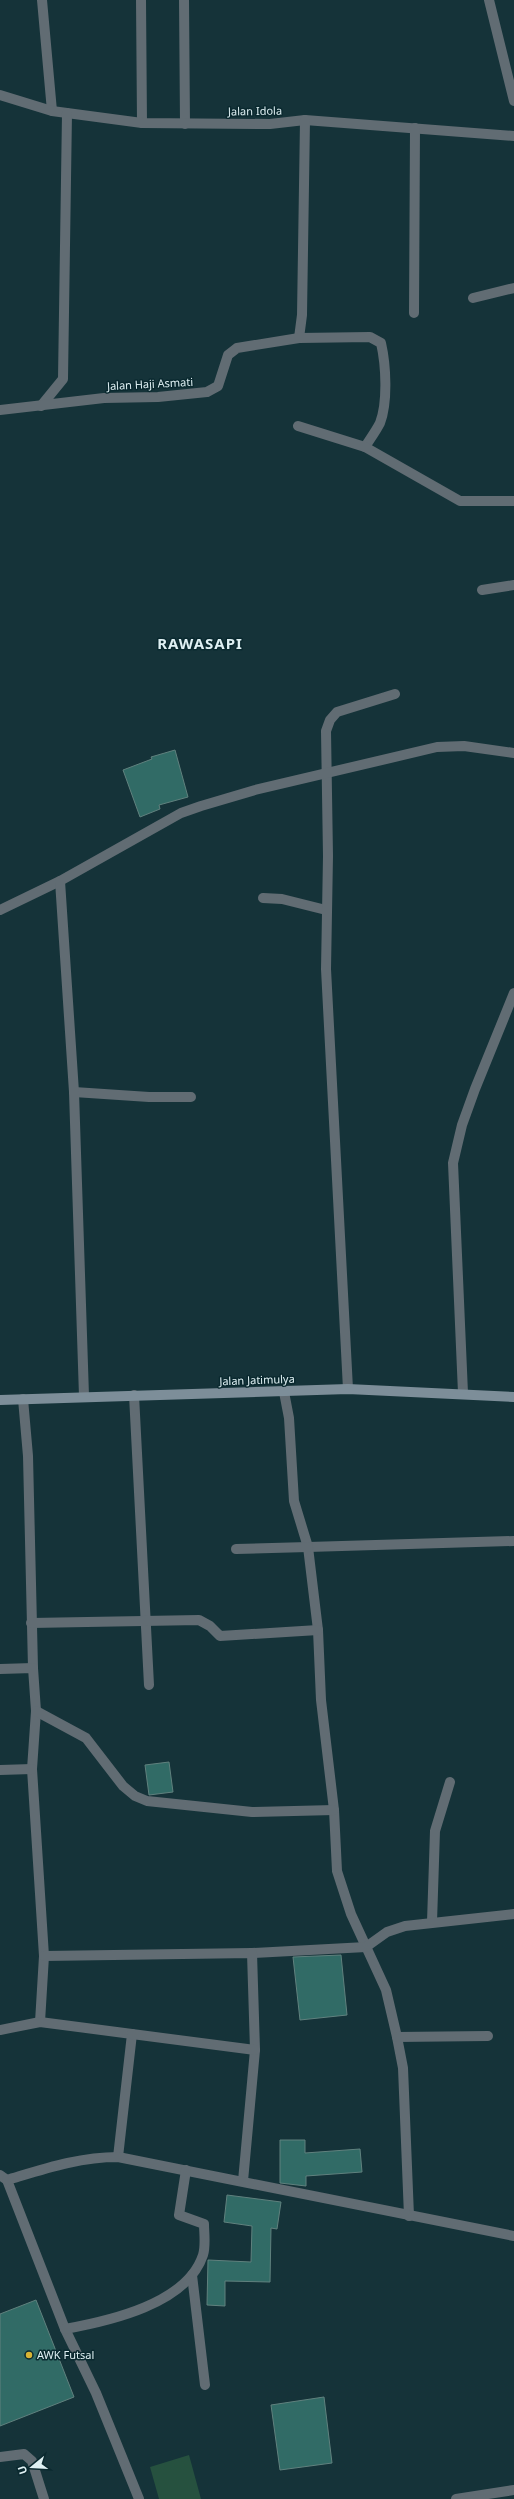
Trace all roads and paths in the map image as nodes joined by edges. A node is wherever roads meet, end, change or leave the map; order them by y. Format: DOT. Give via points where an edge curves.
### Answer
graph roads {
  1 [pos="42,0"];
  2 [pos="140,0"];
  3 [pos="184,0"];
  4 [pos="489,0"];
  5 [pos="0,95"];
  6 [pos="514,101"];
  7 [pos="52,111"];
  8 [pos="67,113"];
  9 [pos="306,120"];
  10 [pos="142,123"];
  11 [pos="185,124"];
  12 [pos="415,128"];
  13 [pos="514,136"];
  14 [pos="514,288"];
  15 [pos="473,298"];
  16 [pos="414,313"];
  17 [pos="299,338"];
  18 [pos="42,406"];
  19 [pos="0,410"];
  20 [pos="298,426"];
  21 [pos="365,447"];
  22 [pos="514,501"];
  23 [pos="514,585"];
  24 [pos="482,590"];
  25 [pos="395,694"];
  26 [pos="514,753"];
  27 [pos="327,774"];
  28 [pos="60,882"];
  29 [pos="263,898"];
  30 [pos="0,910"];
  31 [pos="326,910"];
  32 [pos="514,993"];
  33 [pos="74,1092"];
  34 [pos="191,1097"];
  35 [pos="348,1389"];
  36 [pos="284,1392"];
  37 [pos="463,1393"];
  38 [pos="134,1395"];
  39 [pos="84,1396"];
  40 [pos="514,1397"];
  41 [pos="23,1399"];
  42 [pos="0,1400"];
  43 [pos="514,1541"];
  44 [pos="308,1547"];
  45 [pos="236,1549"];
  46 [pos="145,1621"];
  47 [pos="31,1623"];
  48 [pos="318,1630"];
  49 [pos="0,1668"];
  50 [pos="33,1668"];
  51 [pos="148,1685"];
  52 [pos="36,1712"];
  53 [pos="32,1769"];
  54 [pos="0,1770"];
  55 [pos="450,1782"];
  56 [pos="334,1810"];
  57 [pos="514,1914"];
  58 [pos="432,1922"];
  59 [pos="366,1947"];
  60 [pos="252,1953"];
  61 [pos="44,1956"];
  62 [pos="40,2022"];
  63 [pos="0,2030"];
  64 [pos="132,2034"];
  65 [pos="488,2036"];
  66 [pos="397,2037"];
  67 [pos="255,2050"];
  68 [pos="118,2157"];
  69 [pos="186,2170"];
  70 [pos="3,2178"];
  71 [pos="243,2181"];
  72 [pos="409,2216"];
  73 [pos="514,2236"];
  74 [pos="192,2275"];
  75 [pos="65,2329"];
  76 [pos="205,2385"];
  77 [pos="0,2457"];
  78 [pos="514,2490"];
  79 [pos="44,2499"];
  80 [pos="139,2499"];
  81 [pos="456,2499"];
  1 -- 7 [label="street"];
  2 -- 10 [label="street"];
  3 -- 11 [label="street"];
  4 -- 6 [label="street"];
  5 -- 7 [label="street, Jalan Idola"];
  7 -- 8 [label="street, Jalan Idola"];
  8 -- 10 [label="street, Jalan Idola"];
  8 -- 18 [label="street" via="63,378"];
  9 -- 11 [label="street, Jalan Idola" via="270,124"];
  9 -- 12 [label="street, Jalan Idola"];
  9 -- 17 [label="street" via="302,315"];
  10 -- 11 [label="street, Jalan Idola"];
  12 -- 13 [label="street, Jalan Idola"];
  12 -- 16 [label="street"];
  14 -- 15 [label="street"];
  17 -- 18 [label="street, Jalan Haji Asmati" via="237,348 228,355 218,386 207,392 158,397 104,398"];
  17 -- 21 [label="street, Jalan Haji Asmati" via="370,337 381,343 385,362 383,412"];
  18 -- 19 [label="street, Jalan Haji Asmati"];
  20 -- 21 [label="street"];
  21 -- 22 [label="street" via="460,501"];
  23 -- 24 [label="street"];
  25 -- 27 [label="street" via="337,712 330,720 326,731"];
  26 -- 27 [label="street" via="450,745"];
  27 -- 28 [label="street" via="256,790 181,813"];
  27 -- 31 [label="street"];
  28 -- 30 [label="street"];
  28 -- 33 [label="street"];
  29 -- 31 [label="street" via="282,899"];
  31 -- 35 [label="street" via="326,969"];
  32 -- 37 [label="street" via="462,1125 453,1163"];
  33 -- 34 [label="street"];
  33 -- 39 [label="street"];
  35 -- 36 [label="main road, Jalan Jatimulya"];
  35 -- 37 [label="main road, Jalan Jatimulya"];
  36 -- 38 [label="main road, Jalan Jatimulya"];
  36 -- 44 [label="street" via="289,1418 294,1501"];
  37 -- 40 [label="main road, Jalan Jatimulya"];
  38 -- 39 [label="main road, Jalan Jatimulya"];
  38 -- 46 [label="street"];
  39 -- 41 [label="main road, Jalan Jatimulya"];
  41 -- 42 [label="main road, Jalan Jatimulya"];
  41 -- 47 [label="street" via="28,1456"];
  43 -- 44 [label="street"];
  44 -- 45 [label="street"];
  44 -- 48 [label="street"];
  46 -- 47 [label="street"];
  46 -- 48 [label="street" via="199,1620 220,1636"];
  46 -- 51 [label="street"];
  47 -- 50 [label="street"];
  48 -- 56 [label="street" via="321,1700"];
  49 -- 50 [label="street"];
  50 -- 52 [label="street"];
  52 -- 53 [label="street"];
  52 -- 56 [label="street" via="86,1738 123,1786 135,1796 147,1801 252,1812"];
  53 -- 54 [label="street"];
  53 -- 61 [label="street"];
  55 -- 58 [label="street" via="435,1831"];
  56 -- 59 [label="street" via="337,1871 351,1914"];
  57 -- 58 [label="street"];
  58 -- 59 [label="street" via="387,1932"];
  59 -- 60 [label="street"];
  59 -- 66 [label="street" via="386,1990"];
  60 -- 61 [label="street"];
  60 -- 67 [label="street"];
  61 -- 62 [label="street"];
  62 -- 63 [label="street"];
  62 -- 64 [label="street"];
  64 -- 67 [label="street"];
  64 -- 68 [label="street"];
  65 -- 66 [label="street"];
  66 -- 72 [label="street" via="403,2068"];
  67 -- 71 [label="street"];
  68 -- 69 [label="street"];
  68 -- 70 [label="street" via="94,2157 65,2162"];
  69 -- 71 [label="street"];
  69 -- 74 [label="street" via="179,2214 204,2224 203,2254"];
  70 -- 75 [label="street"];
  71 -- 72 [label="street"];
  72 -- 73 [label="street"];
  74 -- 75 [label="street" via="165,2296 135,2312"];
  74 -- 76 [label="street"];
  75 -- 80 [label="street" via="96,2393"];
  77 -- 79 [label="street" via="24,2454 34,2467"];
  78 -- 81 [label="street"];
}
